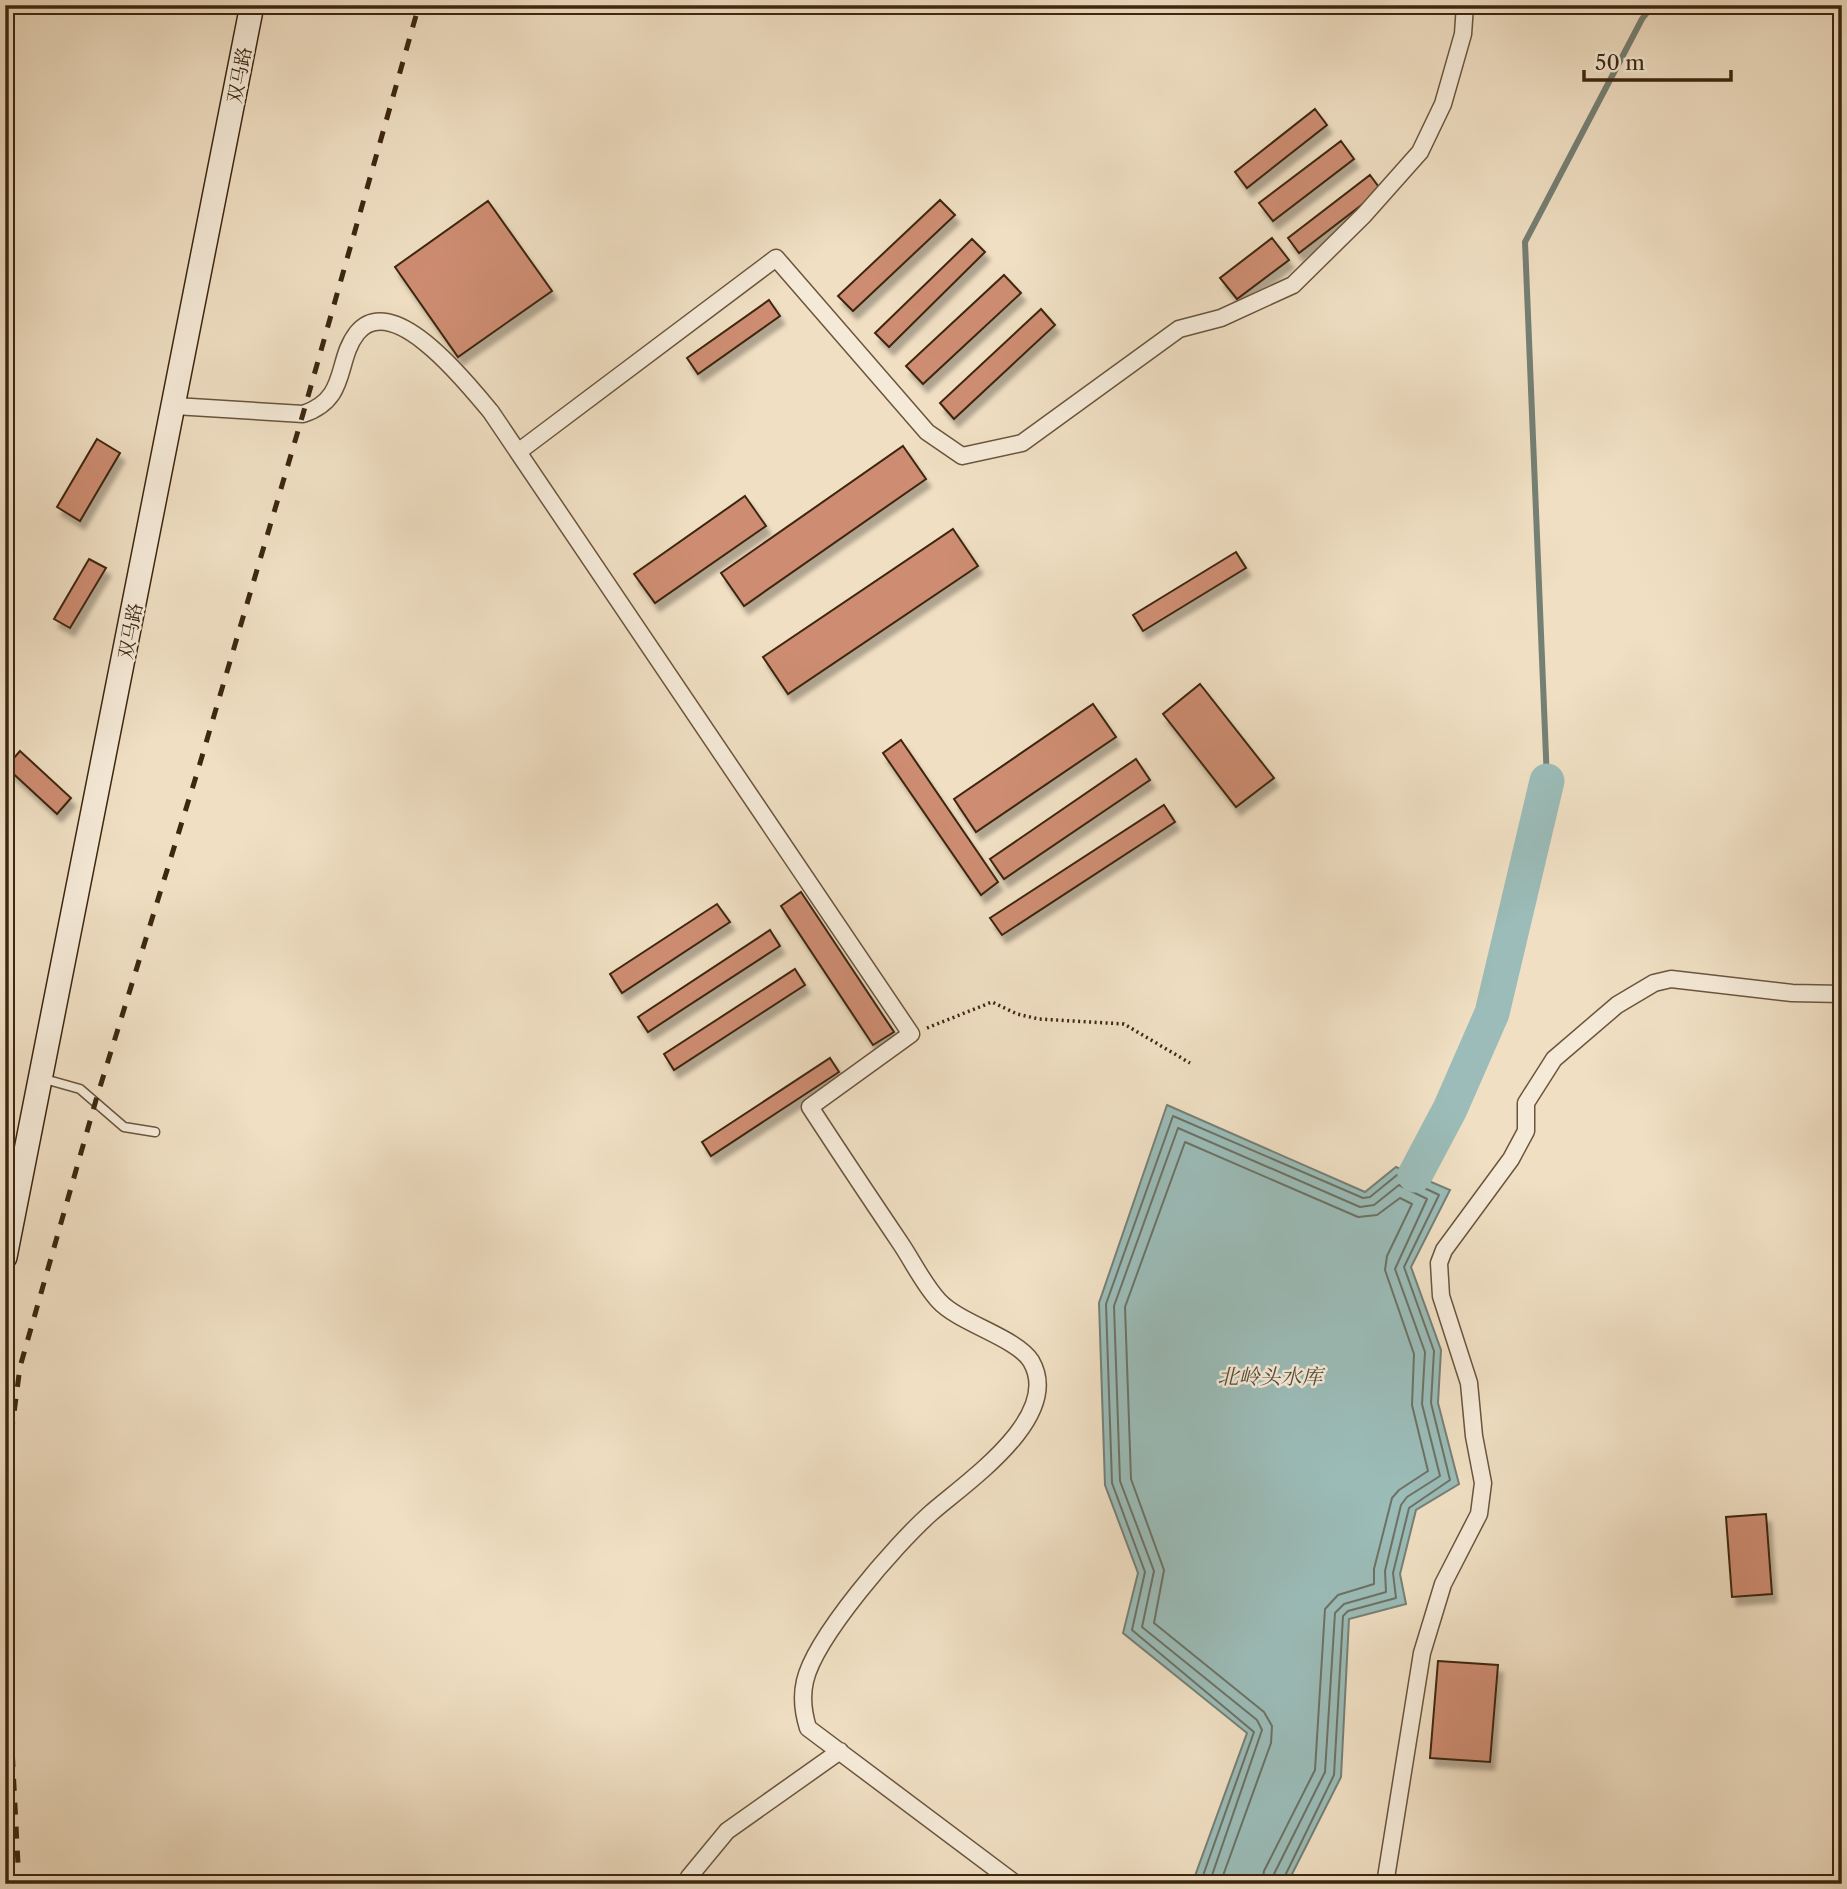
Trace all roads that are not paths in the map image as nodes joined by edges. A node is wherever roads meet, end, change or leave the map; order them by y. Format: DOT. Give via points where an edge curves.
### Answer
graph roads {
  1 [pos="252,5"];
  2 [pos="1465,5"];
  3 [pos="175,406"];
  4 [pos="518,452"];
  5 [pos="1842,994"];
  6 [pos="41,1078"];
  7 [pos="155,1132"];
  8 [pos="5,1257"];
  9 [pos="839,1751"];
  10 [pos="687,1884"];
  11 [pos="1016,1884"];
  12 [pos="1385,1884"];
  1 -- 3 [label="street, 双马路"];
  2 -- 4 [label="street" via="1463,34 1443,104 1420,152 1364,215 1293,285 1221,318 1179,329 1021,443 962,456 927,432 776,258"];
  3 -- 4 [label="street" via="303,414 319,408 342,375 358,332 373,324 390,323 407,330 449,362"];
  3 -- 6 [label="street, 双马路"];
  4 -- 9 [label="street" via="911,1034 810,1107 939,1302 1031,1361 1038,1386 1020,1432 930,1514 858,1594 817,1649 805,1681 802,1707 808,1728"];
  5 -- 12 [label="street" via="1671,979 1654,983 1617,1005 1554,1059 1526,1103 1526,1131 1511,1159 1444,1250 1441,1296 1469,1382 1483,1483 1479,1514 1443,1584 1422,1653"];
  6 -- 7 [label="lane" via="80,1088 124,1126"];
  6 -- 8 [label="street, 双马路"];
  9 -- 10 [label="street" via="727,1831"];
  9 -- 11 [label="street"];
}
